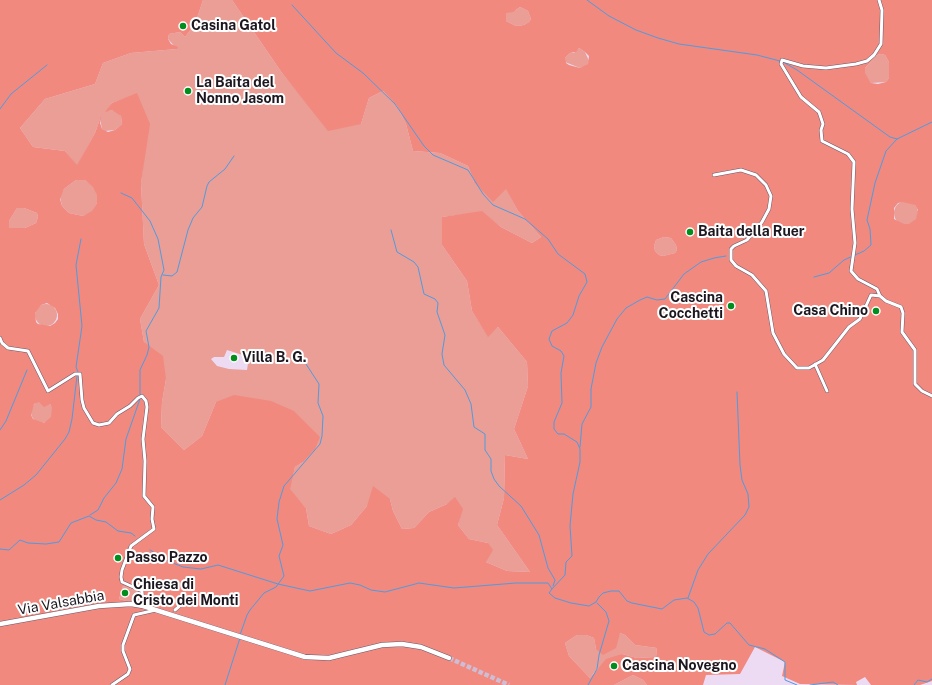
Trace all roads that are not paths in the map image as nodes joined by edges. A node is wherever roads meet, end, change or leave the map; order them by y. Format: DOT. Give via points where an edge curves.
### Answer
graph roads {
  1 [pos="879,0"];
  2 [pos="714,175"];
  3 [pos="880,296"];
  4 [pos="0,338"];
  5 [pos="815,364"];
  6 [pos="827,391"];
  7 [pos="932,396"];
  8 [pos="183,603"];
  9 [pos="143,606"];
  10 [pos="156,610"];
  11 [pos="175,610"];
  12 [pos="0,624"];
  13 [pos="449,658"];
  14 [pos="112,685"];
  1 -- 3 [label="street" via="882,10 881,44 867,61 826,68 803,66 783,60 781,62 782,68 801,97 819,112 823,124 822,141 848,154 854,162 852,204 855,243 851,271 858,279 877,289"];
  2 -- 5 [label="street" via="741,170 756,176 766,185 771,196 769,209 762,222 746,240 732,249 731,260 752,275 766,291 774,333 784,354 797,368 808,368"];
  3 -- 5 [label="street" via="871,296 860,319 849,327 824,360"];
  3 -- 7 [label="street" via="901,307 902,332 915,350 915,384"];
  4 -- 9 [label="street" via="2,344 8,348 28,351 48,391 75,374 80,374 84,408 93,423 109,423 142,396 146,401 148,407 143,439 144,496 153,507 154,529 131,546 121,577 122,582 142,591"];
  5 -- 6 [label="street"];
  8 -- 11 [label="street"];
  9 -- 10 [label="main road, Via Valsabbia"];
  9 -- 12 [label="main road, Via Valsabbia" via="99,606"];
  10 -- 13 [label="main road, Via Valsabbia" via="312,658 334,657 382,645 402,644 421,647"];
  10 -- 14 [label="street" via="134,615 123,645 130,669 128,674"];
}
